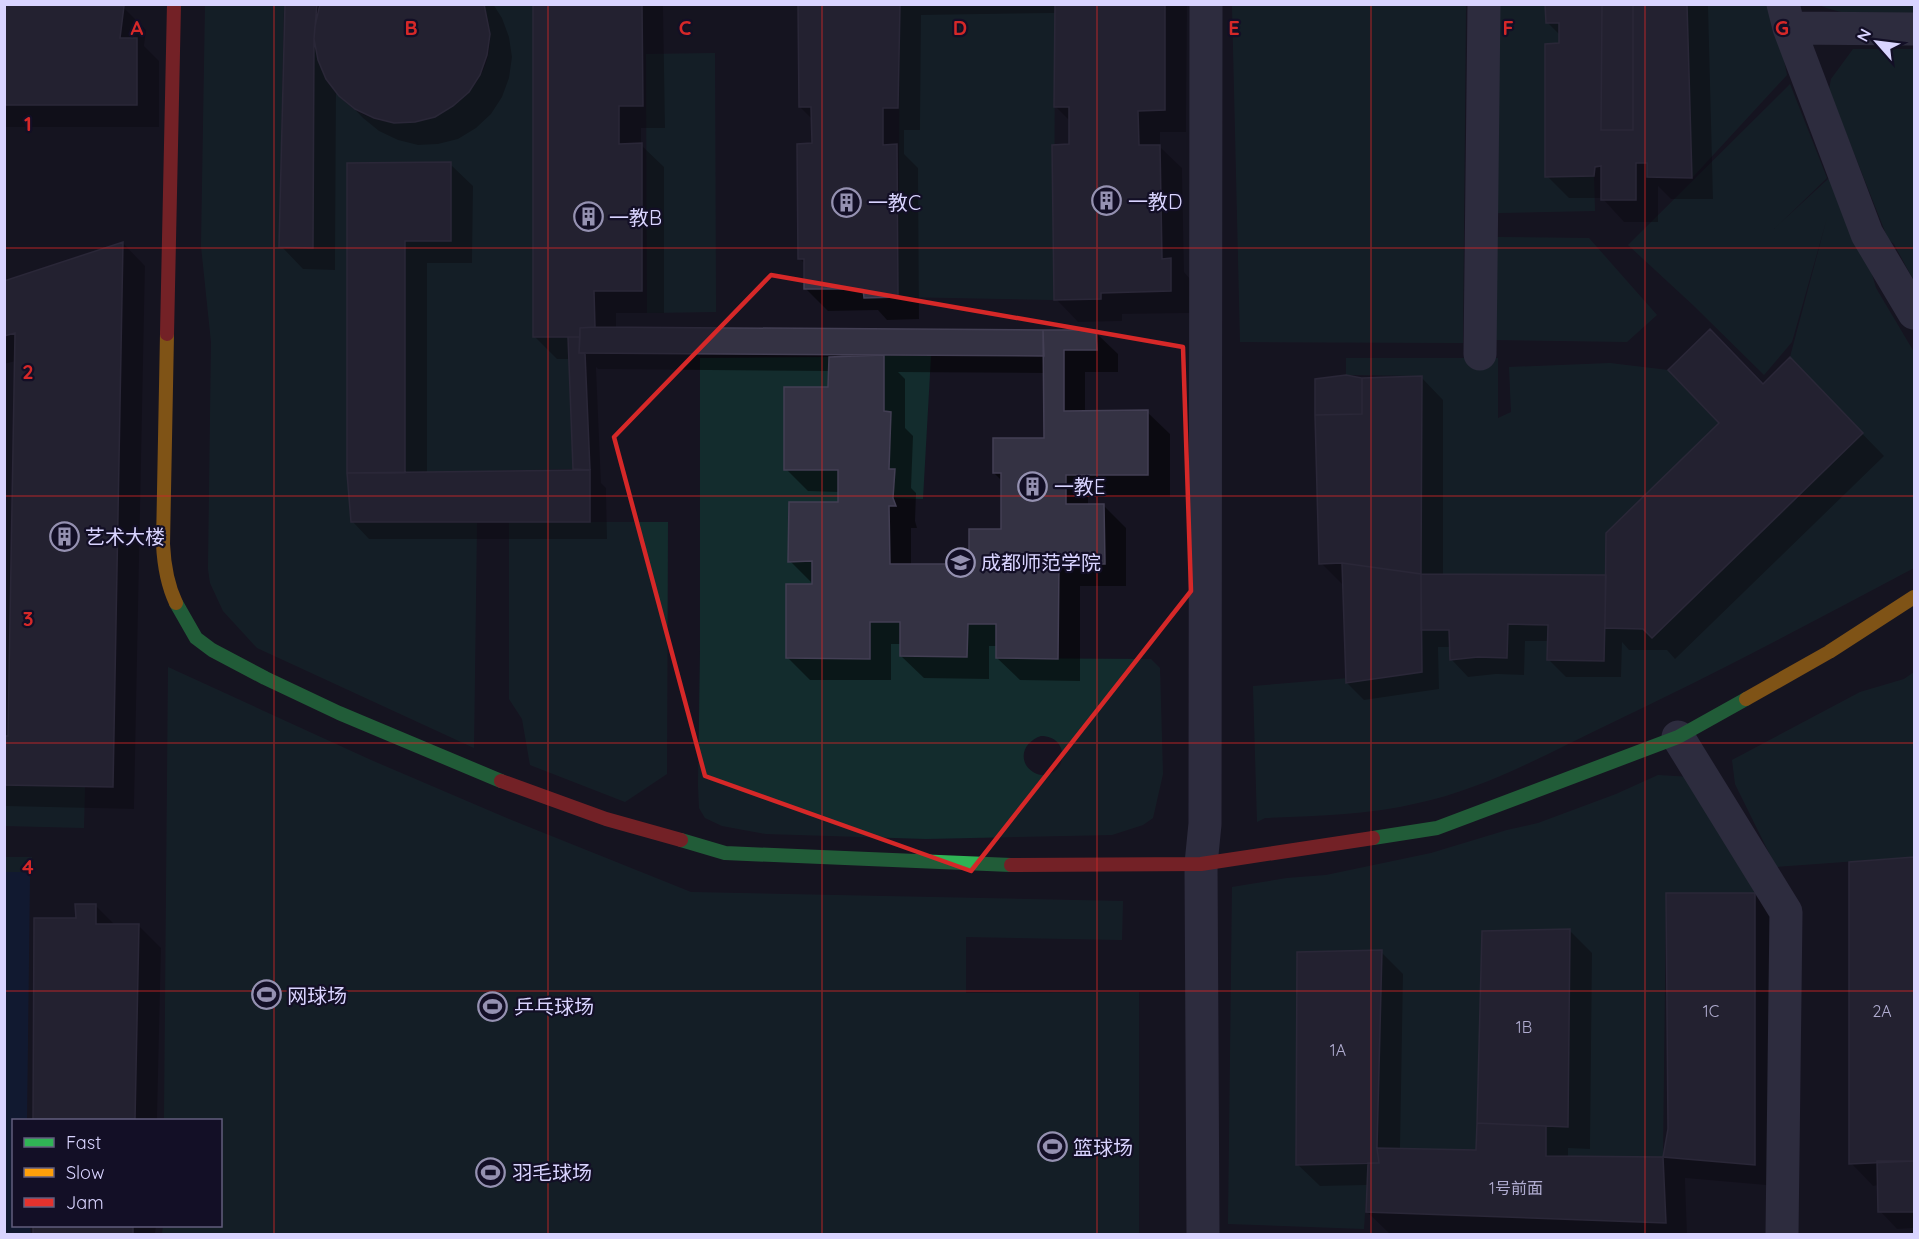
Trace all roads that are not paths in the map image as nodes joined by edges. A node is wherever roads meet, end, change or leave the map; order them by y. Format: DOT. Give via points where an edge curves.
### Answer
graph roads {
  1 [pos="174,4"];
  2 [pos="1206,4"];
  3 [pos="1484,4"];
  4 [pos="1786,16"];
  5 [pos="1914,29"];
  6 [pos="1914,313"];
  7 [pos="1480,354"];
  8 [pos="1914,597"];
  9 [pos="1678,737"];
  10 [pos="1201,864"];
  11 [pos="1203,1234"];
  12 [pos="1782,1234"];
  1 -- 10 [label="street" via="163,544 170,591 196,638 212,650 339,713 486,776 606,819 725,853 976,864"];
  2 -- 10 [label="street" via="1205,824"];
  3 -- 7 [label="street"];
  4 -- 5 [label="street"];
  4 -- 6 [label="street" via="1867,234"];
  8 -- 9 [label="street" via="1829,652"];
  9 -- 10 [label="street" via="1437,828"];
  9 -- 12 [label="street" via="1786,912"];
  10 -- 11 [label="street"];
}
